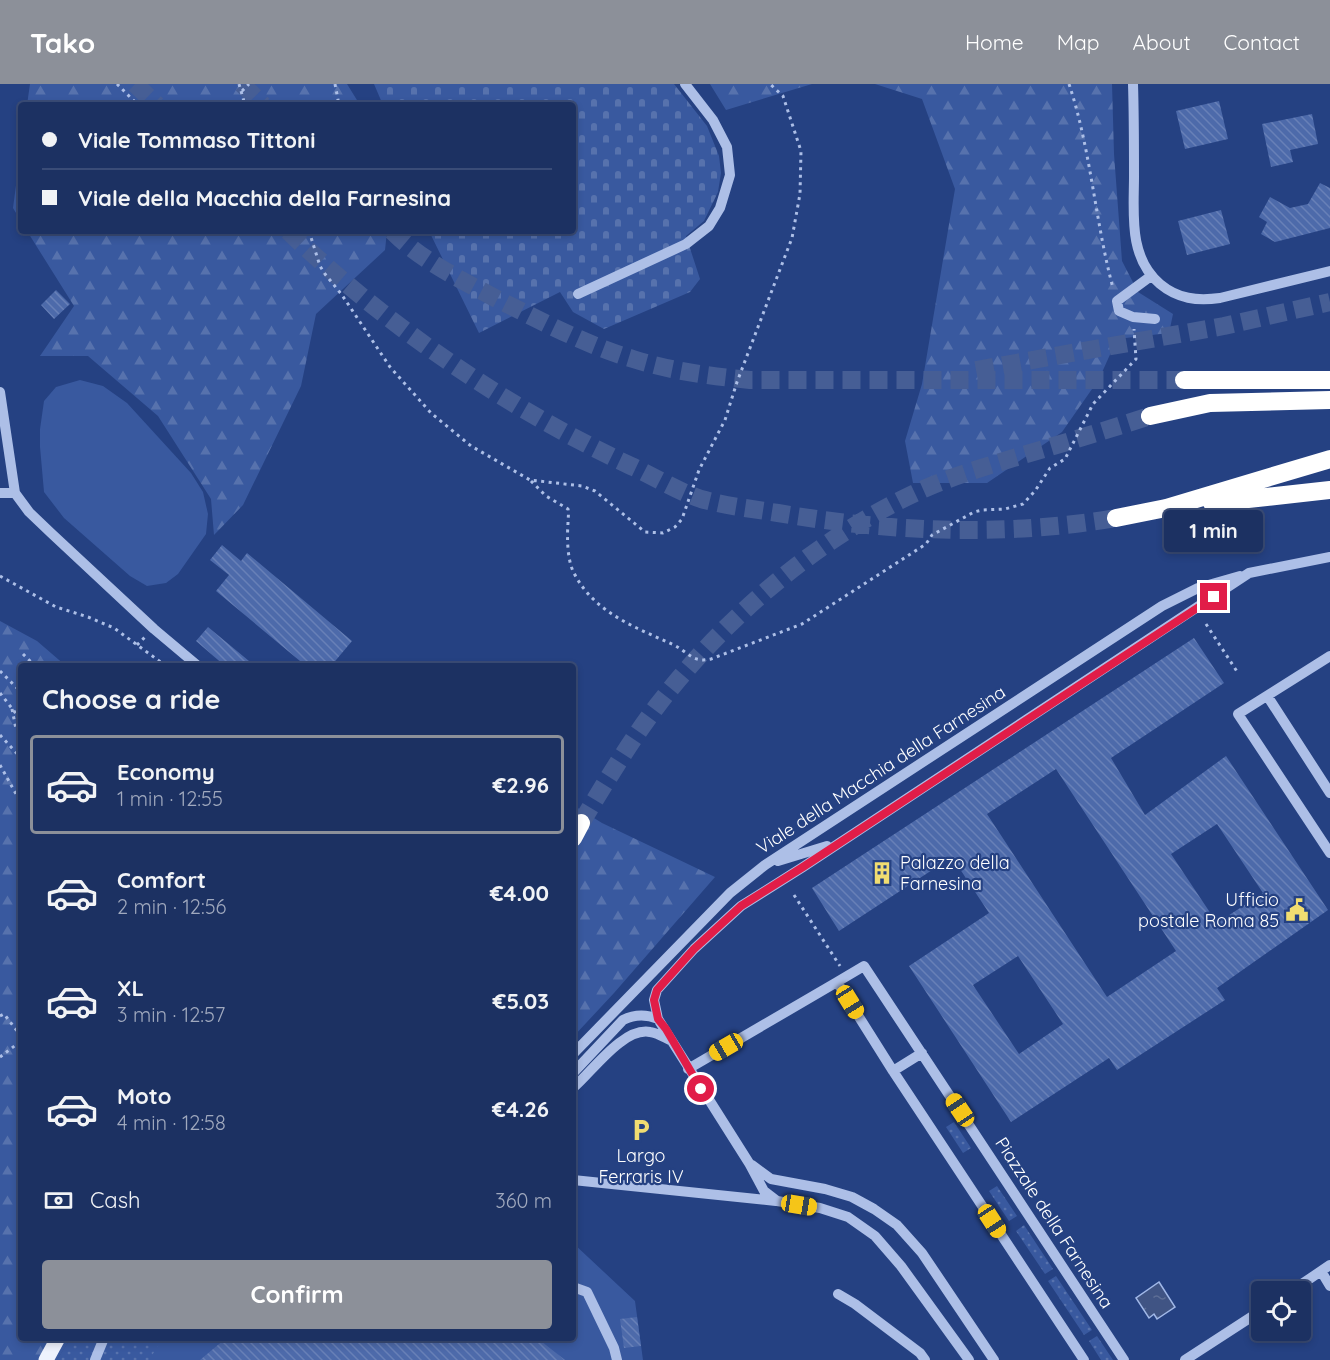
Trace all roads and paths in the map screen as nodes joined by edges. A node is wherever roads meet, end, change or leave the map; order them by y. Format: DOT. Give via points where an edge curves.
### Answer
graph roads {
  1 [pos="117,84"];
  2 [pos="239,84"];
  3 [pos="249,84"];
  4 [pos="335,84"];
  5 [pos="685,84"];
  6 [pos="770,84"];
  7 [pos="1069,84"];
  8 [pos="1133,84"];
  9 [pos="242,91"];
  10 [pos="135,102"];
  11 [pos="244,102"];
  12 [pos="338,102"];
  13 [pos="310,234"];
  14 [pos="313,234"];
  15 [pos="312,238"];
  16 [pos="1330,271"];
  17 [pos="1152,276"];
  18 [pos="578,294"];
  19 [pos="1117,301"];
  20 [pos="1133,317"];
  21 [pos="1155,319"];
  22 [pos="1184,380"];
  23 [pos="1330,380"];
  24 [pos="0,392"];
  25 [pos="1330,400"];
  26 [pos="1150,416"];
  27 [pos="1330,459"];
  28 [pos="530,480"];
  29 [pos="1330,490"];
  30 [pos="0,493"];
  31 [pos="15,493"];
  32 [pos="1166,508"];
  33 [pos="1116,518"];
  34 [pos="1330,557"];
  35 [pos="1249,573"];
  36 [pos="0,576"];
  37 [pos="1206,624"];
  38 [pos="23,654"];
  39 [pos="1330,656"];
  40 [pos="32,663"];
  41 [pos="162,663"];
  42 [pos="195,663"];
  43 [pos="0,671"];
  44 [pos="1238,673"];
  45 [pos="18,689"];
  46 [pos="0,693"];
  47 [pos="1268,697"];
  48 [pos="11,706"];
  49 [pos="18,716"];
  50 [pos="18,731"];
  51 [pos="0,735"];
  52 [pos="18,755"];
  53 [pos="0,765"];
  54 [pos="1330,793"];
  55 [pos="18,798"];
  56 [pos="838,843"];
  57 [pos="1330,853"];
  58 [pos="765,865"];
  59 [pos="794,895"];
  60 [pos="842,979"];
  61 [pos="0,1016"];
  62 [pos="658,1019"];
  63 [pos="18,1032"];
  64 [pos="672,1041"];
  65 [pos="18,1043"];
  66 [pos="576,1051"];
  67 [pos="922,1053"];
  68 [pos="0,1057"];
  69 [pos="688,1068"];
  70 [pos="576,1070"];
  71 [pos="893,1071"];
  72 [pos="576,1085"];
  73 [pos="749,1163"];
  74 [pos="576,1180"];
  75 [pos="777,1202"];
  76 [pos="1325,1268"];
  77 [pos="1306,1281"];
  78 [pos="1330,1286"];
  79 [pos="576,1288"];
  80 [pos="838,1294"];
  81 [pos="1251,1317"];
  82 [pos="56,1341"];
  83 [pos="103,1341"];
  84 [pos="46,1360"];
  85 [pos="95,1360"];
  86 [pos="617,1360"];
  87 [pos="925,1360"];
  88 [pos="969,1360"];
  89 [pos="994,1360"];
  90 [pos="1084,1360"];
  91 [pos="1124,1360"];
  92 [pos="1185,1360"];
  1 -- 10 [label="path"];
  2 -- 9 [label="path"];
  3 -- 9 [label="path"];
  4 -- 12 [label="path"];
  5 -- 18 [label="street" via="713,120 727,147 730,175 720,208 709,226 686,244"];
  6 -- 28 [label="path" via="783,96 801,151 800,194 792,238 725,420 699,470 682,519 663,533 645,532 595,491"];
  7 -- 19 [label="path"];
  8 -- 17 [label="street" via="1134,230 1141,259"];
  9 -- 11 [label="path"];
  13 -- 15 [label="path"];
  14 -- 15 [label="path"];
  15 -- 28 [label="path" via="325,274 390,367 431,413 471,446"];
  16 -- 17 [label="street" via="1200,300 1171,292"];
  17 -- 19 [label="street"];
  19 -- 20 [label="street" via="1119,311"];
  20 -- 21 [label="street"];
  20 -- 28 [label="path" via="1136,359 1093,404 1065,459 1050,468 1023,504 974,512 932,535 926,544 802,624 711,659 694,659 676,646 628,625 599,604 571,567 568,509 546,496"];
  22 -- 23 [label="highway"];
  24 -- 31 [label="street"];
  25 -- 26 [label="highway" via="1219,402"];
  27 -- 32 [label="highway"];
  29 -- 32 [label="highway"];
  30 -- 31 [label="street"];
  31 -- 42 [label="street" via="67,548"];
  32 -- 33 [label="highway"];
  34 -- 35 [label="street, Viale della Macchia della Farnesina"];
  35 -- 56 [label="street, Viale della Macchia della Farnesina"];
  35 -- 58 [label="street, Viale della Macchia della Farnesina" via="1198,588 1162,606"];
  36 -- 41 [label="path" via="56,608 114,628"];
  37 -- 44 [label="path"];
  38 -- 40 [label="path"];
  39 -- 47 [label="street"];
  43 -- 45 [label="path"];
  46 -- 48 [label="path"];
  47 -- 54 [label="street"];
  47 -- 57 [label="street" via="1238,714"];
  48 -- 49 [label="path"];
  48 -- 50 [label="path"];
  51 -- 52 [label="path"];
  53 -- 55 [label="path"];
  56 -- 58 [label="street"];
  56 -- 62 [label="street, Viale della Macchia della Farnesina" via="741,906 699,944 657,990 654,1000"];
  58 -- 66 [label="street, Viale della Macchia della Farnesina" via="723,901"];
  59 -- 60 [label="path"];
  60 -- 67 [label="street, Piazzale della Farnesina" via="864,966"];
  60 -- 69 [label="street"];
  60 -- 71 [label="street"];
  61 -- 63 [label="path" via="4,1014"];
  62 -- 64 [label="street"];
  62 -- 70 [label="street" via="644,1015 623,1020"];
  64 -- 69 [label="street"];
  64 -- 72 [label="street" via="650,1032 631,1034"];
  65 -- 68 [label="path"];
  67 -- 71 [label="street"];
  67 -- 91 [label="street, Piazzale della Farnesina"];
  69 -- 73 [label="street"];
  71 -- 90 [label="street"];
  73 -- 75 [label="street" via="761,1187"];
  73 -- 89 [label="street" via="771,1179 852,1197 897,1225 922,1253"];
  74 -- 75 [label="street"];
  75 -- 88 [label="street" via="835,1213 857,1222 875,1236 902,1266"];
  76 -- 77 [label="street"];
  76 -- 78 [label="street"];
  79 -- 86 [label="street" via="587,1292"];
  80 -- 87 [label="street"];
  81 -- 92 [label="street"];
  82 -- 84 [label="main road"];
  83 -- 85 [label="street"];
}
